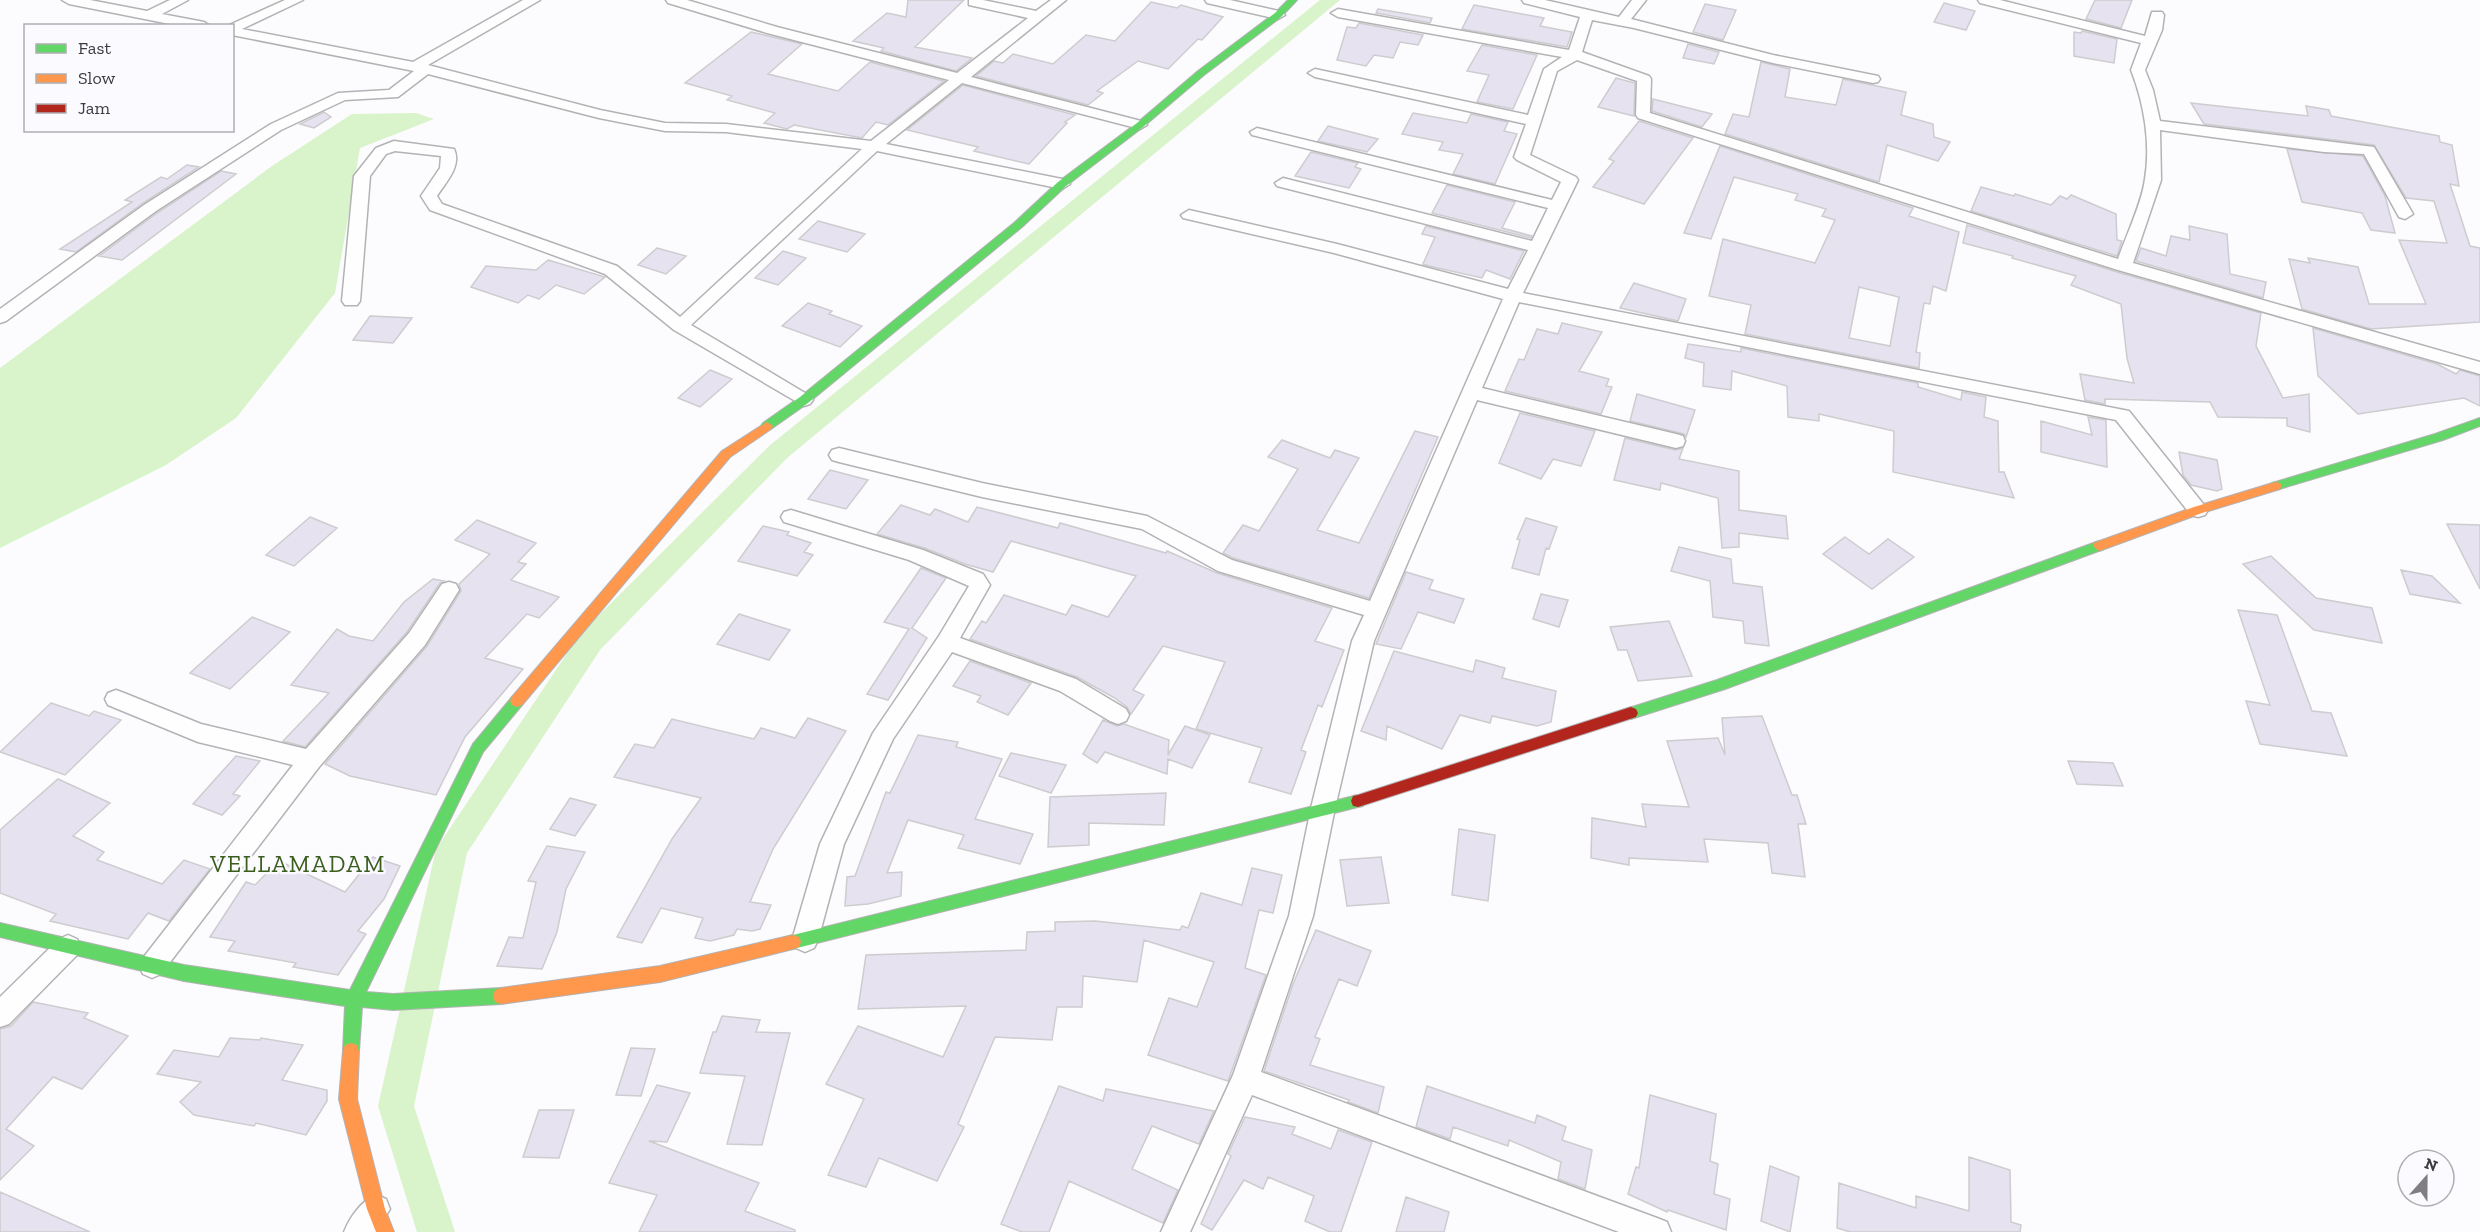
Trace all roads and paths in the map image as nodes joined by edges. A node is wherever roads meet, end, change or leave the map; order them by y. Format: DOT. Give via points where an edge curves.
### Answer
graph roads {
  1 [pos="69,0"];
  2 [pos="181,0"];
  3 [pos="296,0"];
  4 [pos="533,0"];
  5 [pos="673,0"];
  6 [pos="976,0"];
  7 [pos="1059,0"];
  8 [pos="1212,0"];
  9 [pos="1293,0"];
  10 [pos="1528,0"];
  11 [pos="1639,0"];
  12 [pos="1985,0"];
  13 [pos="1338,13"];
  14 [pos="151,14"];
  15 [pos="1278,15"];
  16 [pos="1587,15"];
  17 [pos="2157,15"];
  18 [pos="1039,16"];
  19 [pos="1622,22"];
  20 [pos="195,24"];
  21 [pos="234,29"];
  22 [pos="234,30"];
  23 [pos="2150,41"];
  24 [pos="1574,56"];
  25 [pos="420,68"];
  26 [pos="1315,73"];
  27 [pos="960,78"];
  28 [pos="1873,79"];
  29 [pos="1534,121"];
  30 [pos="1140,125"];
  31 [pos="2153,125"];
  32 [pos="1257,132"];
  33 [pos="874,146"];
  34 [pos="1283,183"];
  35 [pos="1062,184"];
  36 [pos="1557,206"];
  37 [pos="2405,214"];
  38 [pos="1189,215"];
  39 [pos="1537,246"];
  40 [pos="2124,266"];
  41 [pos="1513,296"];
  42 [pos="351,301"];
  43 [pos="0,317"];
  44 [pos="680,326"];
  45 [pos="2480,368"];
  46 [pos="1472,392"];
  47 [pos="804,400"];
  48 [pos="2480,422"];
  49 [pos="1676,441"];
  50 [pos="839,455"];
  51 [pos="2198,510"];
  52 [pos="791,517"];
  53 [pos="449,590"];
  54 [pos="1376,611"];
  55 [pos="947,642"];
  56 [pos="116,699"];
  57 [pos="1118,715"];
  58 [pos="311,760"];
  59 [pos="1323,808"];
  60 [pos="0,930"];
  61 [pos="805,940"];
  62 [pos="68,947"];
  63 [pos="152,966"];
  64 [pos="354,999"];
  65 [pos="0,1015"];
  66 [pos="1245,1079"];
  67 [pos="380,1220"];
  68 [pos="358,1232"];
  69 [pos="1175,1232"];
  70 [pos="1657,1232"];
  1 -- 14 [label="street"];
  2 -- 14 [label="street"];
  3 -- 21 [label="street"];
  4 -- 25 [label="street"];
  5 -- 27 [label="street"];
  6 -- 18 [label="street"];
  7 -- 18 [label="street"];
  8 -- 15 [label="street"];
  9 -- 15 [label="main road"];
  10 -- 16 [label="street"];
  11 -- 19 [label="street"];
  12 -- 23 [label="street"];
  13 -- 24 [label="street"];
  14 -- 20 [label="street"];
  15 -- 30 [label="main road"];
  16 -- 19 [label="street"];
  16 -- 24 [label="street"];
  17 -- 23 [label="street"];
  18 -- 27 [label="street"];
  19 -- 28 [label="street"];
  22 -- 25 [label="street"];
  23 -- 31 [label="street" via="2139,70"];
  24 -- 29 [label="street" via="1551,69"];
  24 -- 40 [label="street" via="1644,79 1643,115"];
  25 -- 33 [label="street" via="665,127 726,128"];
  25 -- 43 [label="street" via="393,94 343,96 276,127 150,208"];
  26 -- 29 [label="street"];
  27 -- 30 [label="street"];
  27 -- 33 [label="street"];
  29 -- 36 [label="street" via="1522,157 1570,180"];
  30 -- 35 [label="main road"];
  31 -- 37 [label="street" via="2369,150"];
  31 -- 40 [label="street" via="2153,180"];
  32 -- 36 [label="street"];
  33 -- 35 [label="street"];
  33 -- 44 [label="street"];
  34 -- 39 [label="street"];
  35 -- 47 [label="main road" via="1018,225"];
  36 -- 39 [label="street"];
  38 -- 41 [label="street"];
  39 -- 41 [label="street"];
  40 -- 45 [label="street"];
  41 -- 46 [label="street"];
  41 -- 51 [label="street" via="2122,415"];
  42 -- 44 [label="street" via="362,176 381,151 394,146 449,152 448,168 429,196 436,207 611,270"];
  44 -- 47 [label="street"];
  46 -- 49 [label="street"];
  46 -- 54 [label="street"];
  47 -- 64 [label="main road" via="726,454 478,748"];
  48 -- 51 [label="main road" via="2439,438"];
  50 -- 54 [label="street" via="982,490 1147,523 1226,566"];
  51 -- 59 [label="main road" via="1720,685 1357,801"];
  52 -- 55 [label="street" via="916,555 976,580 980,585"];
  53 -- 58 [label="street" via="417,639"];
  54 -- 59 [label="street" via="1363,641"];
  55 -- 57 [label="street" via="1068,686"];
  55 -- 61 [label="street" via="884,734 832,844"];
  56 -- 58 [label="street" via="198,733"];
  58 -- 63 [label="street"];
  59 -- 61 [label="main road"];
  59 -- 66 [label="street" via="1301,916"];
  60 -- 62 [label="main road"];
  61 -- 64 [label="main road" via="660,974 481,999"];
  62 -- 63 [label="main road"];
  62 -- 65 [label="street"];
  63 -- 64 [label="main road"];
  64 -- 67 [label="main road" via="348,1099"];
  66 -- 69 [label="street"];
  66 -- 70 [label="street"];
  67 -- 68 [label="street"];
}
